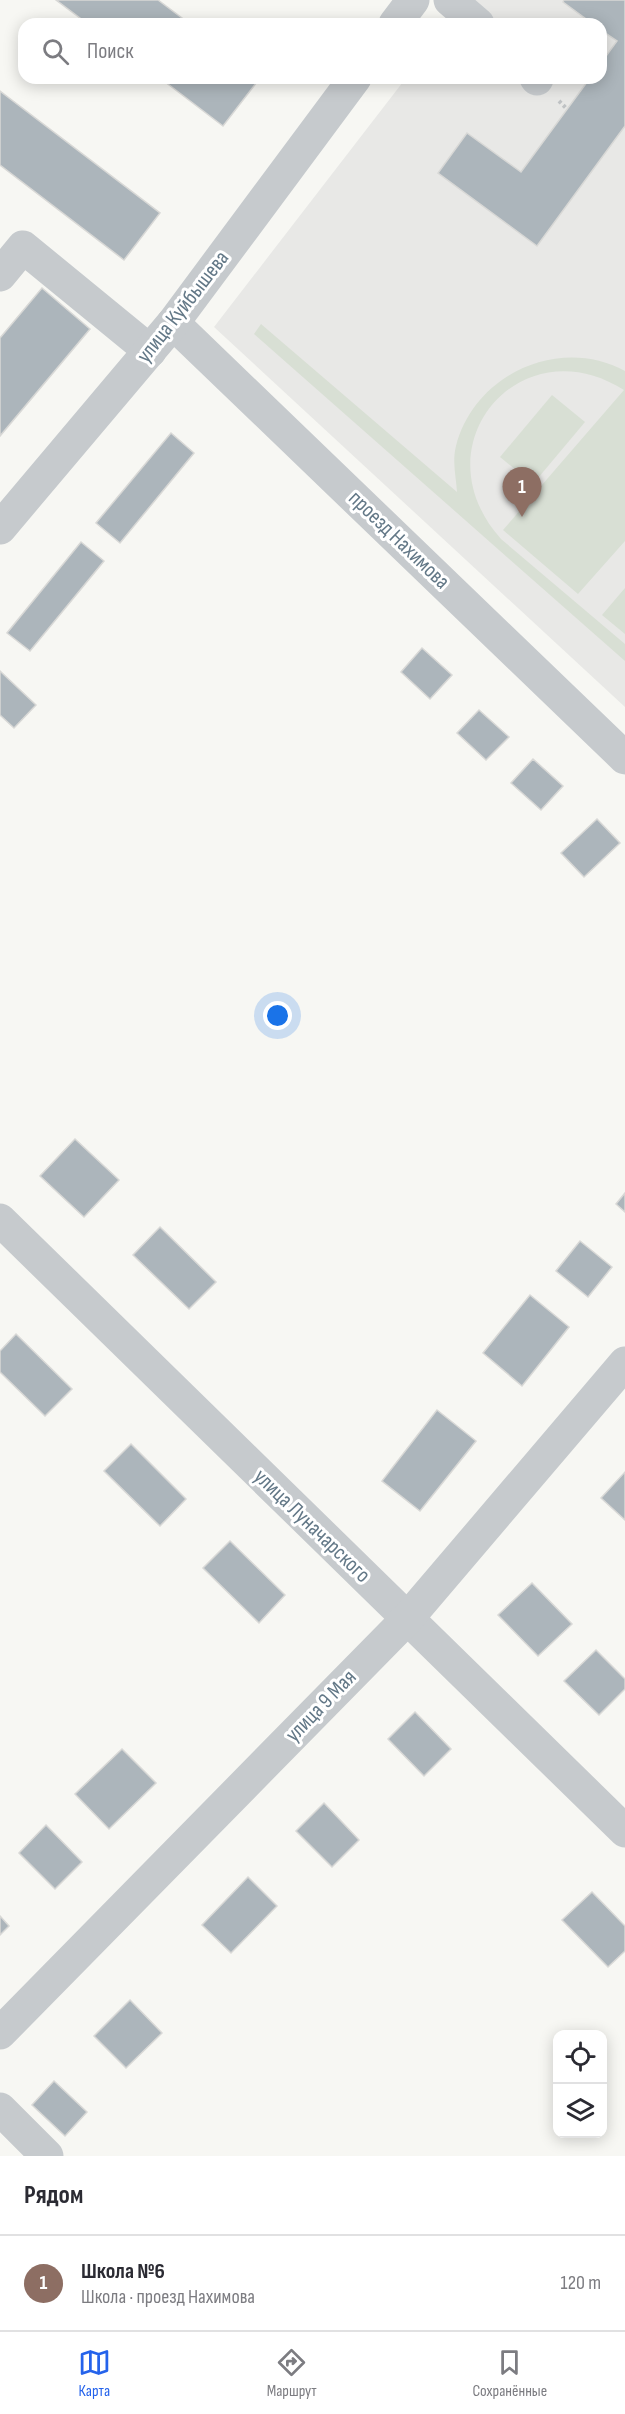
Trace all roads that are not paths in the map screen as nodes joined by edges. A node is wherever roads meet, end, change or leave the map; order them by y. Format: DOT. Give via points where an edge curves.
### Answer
graph roads {
  1 [pos="413,0"];
  2 [pos="450,0"];
  3 [pos="400,18"];
  4 [pos="471,18"];
  5 [pos="351,84"];
  6 [pos="0,274"];
  7 [pos="173,323"];
  8 [pos="150,351"];
  9 [pos="0,528"];
  10 [pos="625,758"];
  11 [pos="0,1220"];
  12 [pos="625,1363"];
  13 [pos="407,1619"];
  14 [pos="625,1831"];
  15 [pos="0,2033"];
  16 [pos="0,2109"];
  17 [pos="47,2156"];
  1 -- 3 [label="street"];
  2 -- 4 [label="street"];
  5 -- 7 [label="street, улица Куйбышева"];
  6 -- 8 [label="street" via="23,247"];
  7 -- 8 [label="street, улица Куйбышева"];
  7 -- 10 [label="street, проезд Нахимова"];
  8 -- 9 [label="street, улица Куйбышева"];
  11 -- 13 [label="street, улица Луначарского"];
  12 -- 13 [label="street, улица 9 Мая"];
  13 -- 14 [label="street, улица Луначарского"];
  13 -- 15 [label="street, улица 9 Мая"];
  16 -- 17 [label="street"];
}
